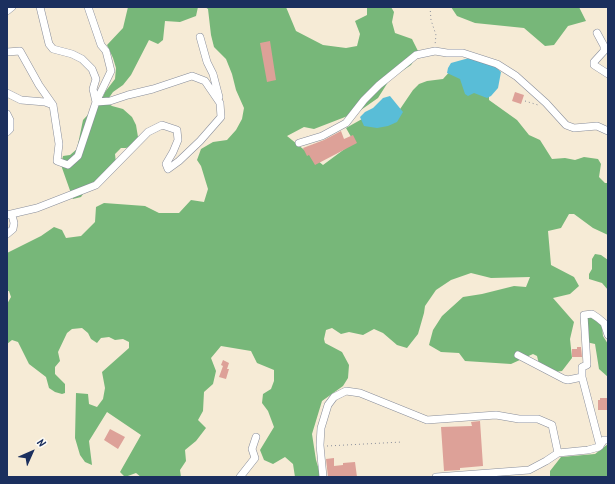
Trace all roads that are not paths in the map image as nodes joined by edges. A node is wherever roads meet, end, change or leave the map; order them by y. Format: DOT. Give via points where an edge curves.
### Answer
graph roads {
  1 [pos="12,7"];
  2 [pos="40,7"];
  3 [pos="88,7"];
  4 [pos="7,12"];
  5 [pos="597,33"];
  6 [pos="200,37"];
  7 [pos="7,52"];
  8 [pos="608,74"];
  9 [pos="7,93"];
  10 [pos="96,102"];
  11 [pos="220,103"];
  12 [pos="53,105"];
  13 [pos="7,114"];
  14 [pos="608,131"];
  15 [pos="7,132"];
  16 [pos="299,143"];
  17 [pos="9,215"];
  18 [pos="7,234"];
  19 [pos="608,335"];
  20 [pos="518,355"];
  21 [pos="582,377"];
  22 [pos="256,437"];
  23 [pos="608,440"];
  24 [pos="600,446"];
  25 [pos="558,453"];
  26 [pos="529,470"];
  27 [pos="240,477"];
  28 [pos="323,477"];
  29 [pos="436,477"];
  30 [pos="524,477"];
  1 -- 4 [label="street"];
  2 -- 10 [label="street" via="49,44 53,49 82,59 92,69 96,79"];
  3 -- 10 [label="street" via="101,45 106,51 111,71"];
  5 -- 8 [label="street" via="604,51 594,65"];
  6 -- 11 [label="street"];
  7 -- 12 [label="street" via="20,51"];
  9 -- 12 [label="street" via="21,100"];
  10 -- 11 [label="street" via="110,101 192,76 205,80"];
  10 -- 12 [label="street" via="78,156 68,165 57,161 59,144"];
  11 -- 17 [label="street" via="221,117 195,146 168,169 166,164 178,140 177,130 162,125 148,132 96,185 37,208"];
  13 -- 15 [label="street" via="10,120 10,129"];
  14 -- 16 [label="street" via="597,126 574,128 566,125 516,76 497,64 463,53 435,51 416,55 364,100 346,123 322,136"];
  17 -- 18 [label="street" via="14,223 13,229"];
  19 -- 21 [label="street" via="604,323 598,318 592,314 584,315 587,365 582,367"];
  20 -- 21 [label="street" via="564,379"];
  21 -- 24 [label="street"];
  22 -- 27 [label="street" via="252,449 255,458"];
  23 -- 24 [label="street" via="604,440"];
  24 -- 25 [label="street"];
  25 -- 26 [label="street"];
  25 -- 28 [label="street" via="552,425 538,419 496,415 427,420 360,393 346,391 334,397 328,405 321,428"];
  26 -- 29 [label="street"];
  26 -- 30 [label="street"];
}
